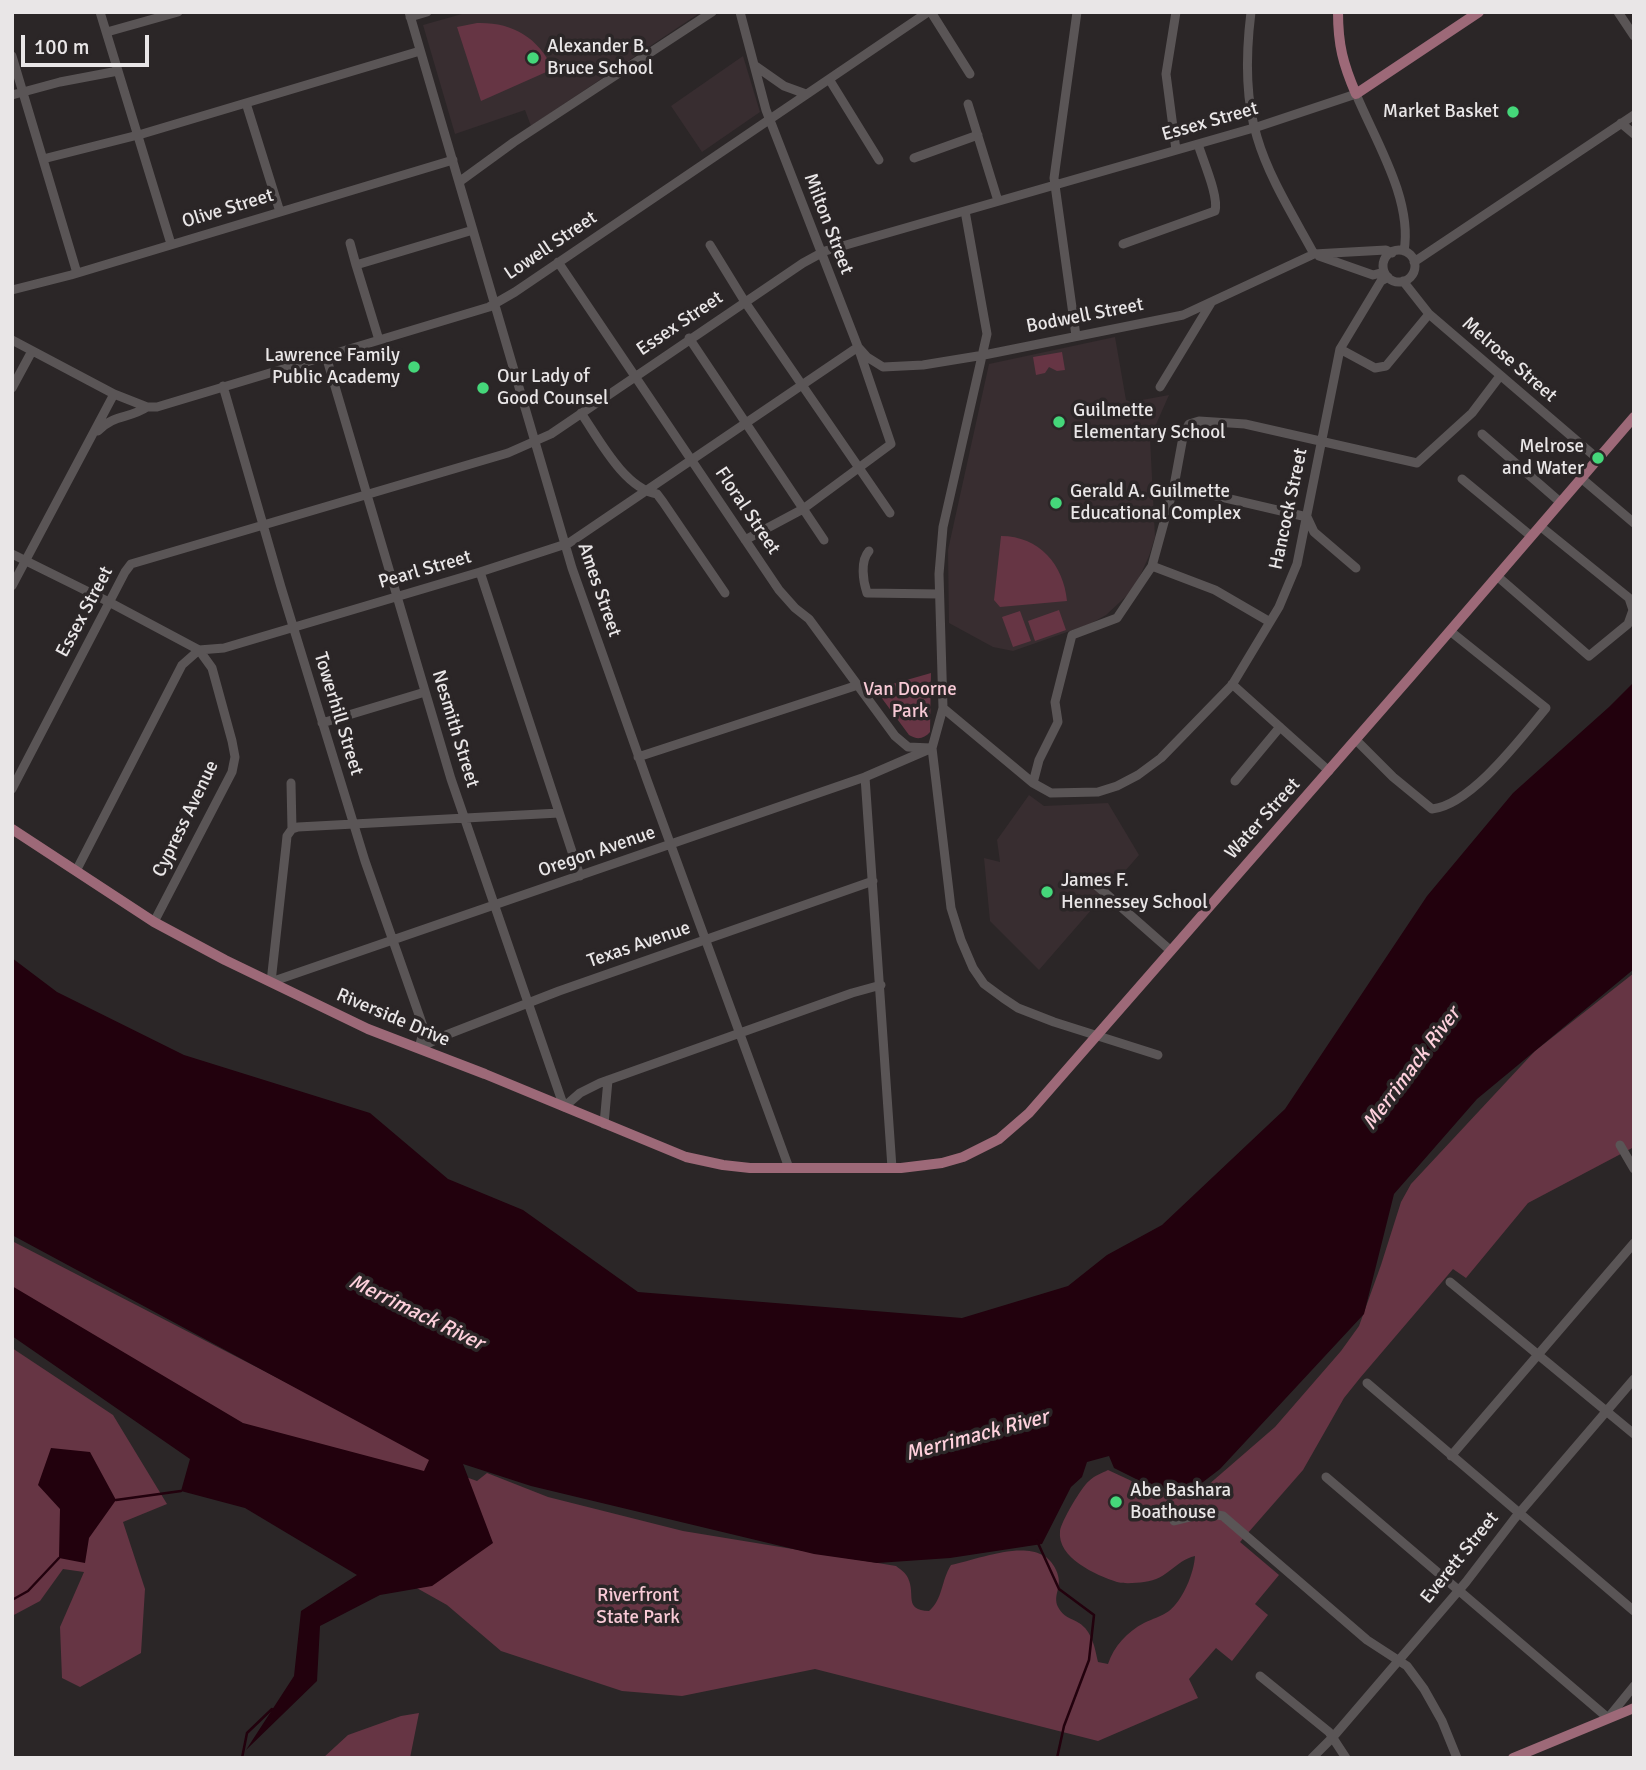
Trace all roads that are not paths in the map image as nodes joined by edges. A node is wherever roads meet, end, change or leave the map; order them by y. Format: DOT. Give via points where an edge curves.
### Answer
graph roads {
  1 [pos="100,12"];
  2 [pos="177,12"];
  3 [pos="427,12"];
  4 [pos="712,12"];
  5 [pos="740,12"];
  6 [pos="929,12"];
  7 [pos="1077,12"];
  8 [pos="1176,12"];
  9 [pos="1251,12"];
  10 [pos="1338,12"];
  11 [pos="1479,12"];
  12 [pos="1618,12"];
  13 [pos="410,14"];
  14 [pos="107,32"];
  15 [pos="1634,36"];
  16 [pos="421,51"];
  17 [pos="12,56"];
  18 [pos="754,65"];
  19 [pos="118,71"];
  20 [pos="970,74"];
  21 [pos="829,79"];
  22 [pos="24,92"];
  23 [pos="12,94"];
  24 [pos="806,94"];
  25 [pos="1356,94"];
  26 [pos="246,103"];
  27 [pos="968,104"];
  28 [pos="1634,115"];
  29 [pos="769,118"];
  30 [pos="1621,123"];
  31 [pos="1255,128"];
  32 [pos="1634,134"];
  33 [pos="138,135"];
  34 [pos="978,135"];
  35 [pos="1198,144"];
  36 [pos="1176,150"];
  37 [pos="914,158"];
  38 [pos="43,159"];
  39 [pos="453,160"];
  40 [pos="879,160"];
  41 [pos="459,182"];
  42 [pos="1055,185"];
  43 [pos="998,201"];
  44 [pos="965,211"];
  45 [pos="280,212"];
  46 [pos="473,230"];
  47 [pos="350,243"];
  48 [pos="171,244"];
  49 [pos="1123,244"];
  50 [pos="710,245"];
  51 [pos="1404,251"];
  52 [pos="1392,253"];
  53 [pos="821,254"];
  54 [pos="1314,254"];
  55 [pos="1414,261"];
  56 [pos="558,262"];
  57 [pos="356,265"];
  58 [pos="77,273"];
  59 [pos="1386,274"];
  60 [pos="1403,281"];
  61 [pos="12,290"];
  62 [pos="744,302"];
  63 [pos="1211,303"];
  64 [pos="494,304"];
  65 [pos="1429,314"];
  66 [pos="1076,336"];
  67 [pos="690,338"];
  68 [pos="12,340"];
  69 [pos="379,340"];
  70 [pos="858,347"];
  71 [pos="1340,349"];
  72 [pos="32,351"];
  73 [pos="984,355"];
  74 [pos="326,356"];
  75 [pos="635,375"];
  76 [pos="1500,376"];
  77 [pos="802,385"];
  78 [pos="223,386"];
  79 [pos="1160,387"];
  80 [pos="12,388"];
  81 [pos="114,394"];
  82 [pos="147,407"];
  83 [pos="581,413"];
  84 [pos="1634,417"];
  85 [pos="746,423"];
  86 [pos="1482,434"];
  87 [pos="90,440"];
  88 [pos="1321,442"];
  89 [pos="534,443"];
  90 [pos="1598,459"];
  91 [pos="691,460"];
  92 [pos="860,469"];
  93 [pos="1581,478"];
  94 [pos="1462,479"];
  95 [pos="1174,486"];
  96 [pos="644,492"];
  97 [pos="368,495"];
  98 [pos="1560,502"];
  99 [pos="803,509"];
  100 [pos="890,513"];
  101 [pos="1307,517"];
  102 [pos="264,523"];
  103 [pos="1634,523"];
  104 [pos="1540,526"];
  105 [pos="1531,536"];
  106 [pos="745,540"];
  107 [pos="824,540"];
  108 [pos="565,545"];
  109 [pos="869,551"];
  110 [pos="12,554"];
  111 [pos="25,561"];
  112 [pos="1153,566"];
  113 [pos="1356,568"];
  114 [pos="480,572"];
  115 [pos="1497,576"];
  116 [pos="12,586"];
  117 [pos="725,593"];
  118 [pos="939,594"];
  119 [pos="397,596"];
  120 [pos="109,602"];
  121 [pos="1270,622"];
  122 [pos="293,627"];
  123 [pos="1450,631"];
  124 [pos="200,650"];
  125 [pos="1232,684"];
  126 [pos="858,685"];
  127 [pos="425,692"];
  128 [pos="943,708"];
  129 [pos="322,723"];
  130 [pos="1280,727"];
  131 [pos="1356,740"];
  132 [pos="932,748"];
  133 [pos="638,757"];
  134 [pos="1329,771"];
  135 [pos="865,777"];
  136 [pos="1235,781"];
  137 [pos="291,783"];
  138 [pos="1033,783"];
  139 [pos="12,789"];
  140 [pos="559,813"];
  141 [pos="464,818"];
  142 [pos="354,824"];
  143 [pos="12,829"];
  144 [pos="292,830"];
  145 [pos="670,845"];
  146 [pos="76,871"];
  147 [pos="580,876"];
  148 [pos="873,881"];
  149 [pos="1095,884"];
  150 [pos="493,907"];
  151 [pos="154,922"];
  152 [pos="705,940"];
  153 [pos="394,941"];
  154 [pos="1171,951"];
  155 [pos="271,982"];
  156 [pos="881,985"];
  157 [pos="527,1003"];
  158 [pos="739,1035"];
  159 [pos="1097,1036"];
  160 [pos="419,1048"];
  161 [pos="1158,1055"];
  162 [pos="608,1080"];
  163 [pos="564,1107"];
  164 [pos="604,1124"];
  165 [pos="1620,1145"];
  166 [pos="789,1168"];
  167 [pos="891,1168"];
  168 [pos="1634,1169"];
  169 [pos="1634,1243"];
  170 [pos="1451,1282"];
  171 [pos="1539,1354"];
  172 [pos="1634,1379"];
  173 [pos="1367,1383"];
  174 [pos="1606,1411"];
  175 [pos="1634,1434"];
  176 [pos="1451,1456"];
  177 [pos="1326,1477"];
  178 [pos="1518,1514"];
  179 [pos="1174,1521"];
  180 [pos="1459,1590"];
  181 [pos="1634,1611"];
  182 [pos="1398,1661"];
  183 [pos="1260,1676"];
  184 [pos="1634,1686"];
  185 [pos="1634,1708"];
  186 [pos="1608,1718"];
  187 [pos="1334,1737"];
  188 [pos="1312,1758"];
  189 [pos="1346,1758"];
  190 [pos="1457,1758"];
  191 [pos="1513,1758"];
  1 -- 14 [label="street"];
  2 -- 14 [label="street"];
  3 -- 13 [label="street"];
  4 -- 41 [label="street"];
  5 -- 18 [label="street, Milton Street"];
  6 -- 20 [label="street"];
  6 -- 21 [label="street, Lowell Street"];
  7 -- 42 [label="street"];
  8 -- 36 [label="street" via="1166,74"];
  9 -- 31 [label="street" via="1247,42"];
  10 -- 25 [label="main road" via="1340,53"];
  11 -- 25 [label="main road, Essex Street"];
  12 -- 15 [label="street"];
  13 -- 16 [label="street, Ames Street"];
  14 -- 19 [label="street"];
  16 -- 26 [label="street"];
  16 -- 39 [label="street, Ames Street"];
  17 -- 22 [label="street"];
  18 -- 24 [label="street" via="784,86"];
  18 -- 29 [label="street, Milton Street"];
  19 -- 22 [label="street"];
  19 -- 33 [label="street"];
  21 -- 24 [label="street, Lowell Street"];
  21 -- 40 [label="street"];
  22 -- 23 [label="street"];
  22 -- 38 [label="street"];
  24 -- 29 [label="street, Lowell Street"];
  25 -- 31 [label="street, Essex Street"];
  25 -- 51 [label="street" via="1400,196 1406,227"];
  26 -- 33 [label="street"];
  26 -- 45 [label="street"];
  27 -- 34 [label="street"];
  28 -- 30 [label="street"];
  29 -- 53 [label="street, Milton Street"];
  29 -- 56 [label="street, Lowell Street"];
  30 -- 32 [label="street"];
  30 -- 55 [label="street"];
  31 -- 35 [label="street, Essex Street"];
  31 -- 54 [label="street"];
  33 -- 38 [label="street"];
  33 -- 48 [label="street"];
  34 -- 37 [label="street"];
  34 -- 43 [label="street"];
  35 -- 36 [label="street, Essex Street"];
  35 -- 49 [label="street" via="1215,211"];
  36 -- 42 [label="street, Essex Street"];
  38 -- 58 [label="street"];
  39 -- 41 [label="street, Ames Street"];
  39 -- 45 [label="street, Olive Street"];
  41 -- 46 [label="street, Ames Street"];
  42 -- 43 [label="street, Essex Street"];
  42 -- 66 [label="street"];
  43 -- 44 [label="street, Essex Street"];
  44 -- 53 [label="street, Essex Street"];
  44 -- 73 [label="street" via="987,334"];
  45 -- 48 [label="street, Olive Street"];
  46 -- 57 [label="street"];
  46 -- 64 [label="street, Ames Street"];
  47 -- 57 [label="street"];
  48 -- 58 [label="street, Olive Street"];
  50 -- 62 [label="street"];
  51 -- 52 [label="street"];
  51 -- 55 [label="street"];
  52 -- 54 [label="street, Bodwell Street"];
  52 -- 59 [label="street" via="1384,262"];
  53 -- 62 [label="street, Essex Street"];
  53 -- 70 [label="street, Milton Street"];
  54 -- 59 [label="street" via="1373,275"];
  54 -- 63 [label="street, Bodwell Street"];
  55 -- 60 [label="street" via="1414,272"];
  56 -- 64 [label="street, Lowell Street"];
  56 -- 75 [label="street, Floral Street"];
  57 -- 69 [label="street"];
  58 -- 61 [label="street, Olive Street"];
  59 -- 60 [label="street"];
  59 -- 71 [label="street, Hancock Street"];
  60 -- 65 [label="street, Melrose Street"];
  62 -- 67 [label="street, Essex Street"];
  62 -- 77 [label="street"];
  63 -- 66 [label="street, Bodwell Street" via="1184,315"];
  63 -- 79 [label="street"];
  64 -- 69 [label="street, Lowell Street"];
  64 -- 89 [label="street, Ames Street"];
  65 -- 71 [label="street" via="1386,366 1375,368"];
  65 -- 76 [label="street, Melrose Street"];
  66 -- 73 [label="street, Bodwell Street"];
  67 -- 75 [label="street, Essex Street"];
  67 -- 85 [label="street"];
  68 -- 72 [label="street"];
  69 -- 74 [label="street, Lowell Street"];
  70 -- 73 [label="street, Bodwell Street" via="883,367"];
  70 -- 77 [label="street, Pearl Street"];
  70 -- 92 [label="street, Milton Street" via="891,445"];
  71 -- 88 [label="street, Hancock Street"];
  72 -- 80 [label="street"];
  72 -- 81 [label="street"];
  73 -- 118 [label="street" via="943,527"];
  74 -- 78 [label="street, Lowell Street"];
  74 -- 97 [label="street, Nesmith Street"];
  75 -- 83 [label="street, Essex Street"];
  75 -- 91 [label="street, Floral Street"];
  76 -- 88 [label="street" via="1472,412 1417,463"];
  76 -- 90 [label="street, Melrose Street"];
  77 -- 85 [label="street, Pearl Street"];
  77 -- 92 [label="street"];
  78 -- 82 [label="street, Lowell Street"];
  78 -- 102 [label="street, Towerhill Street"];
  81 -- 82 [label="street"];
  81 -- 87 [label="street, Lowell Street"];
  82 -- 87 [label="street, Lowell Street" via="113,419"];
  83 -- 89 [label="street, Essex Street"];
  83 -- 96 [label="street" via="631,482"];
  84 -- 90 [label="main road, Water Street"];
  85 -- 91 [label="street, Pearl Street"];
  85 -- 99 [label="street"];
  86 -- 98 [label="street"];
  87 -- 111 [label="street, Lowell Street"];
  88 -- 95 [label="street" via="1245,424 1199,421 1189,424 1183,437"];
  88 -- 101 [label="street, Hancock Street"];
  89 -- 97 [label="street, Essex Street"];
  89 -- 108 [label="street, Ames Street"];
  90 -- 93 [label="main road, Water Street"];
  91 -- 96 [label="street, Pearl Street"];
  91 -- 106 [label="street, Floral Street"];
  92 -- 99 [label="street"];
  92 -- 100 [label="street"];
  93 -- 98 [label="main road, Water Street"];
  93 -- 103 [label="street"];
  94 -- 105 [label="street"];
  95 -- 101 [label="street"];
  95 -- 112 [label="street"];
  96 -- 108 [label="street, Pearl Street"];
  96 -- 117 [label="street" via="657,494"];
  97 -- 102 [label="street, Essex Street"];
  97 -- 119 [label="street, Nesmith Street"];
  98 -- 104 [label="main road, Water Street"];
  99 -- 106 [label="street"];
  99 -- 107 [label="street"];
  101 -- 113 [label="street" via="1314,532"];
  101 -- 121 [label="street, Hancock Street" via="1293,574"];
  102 -- 120 [label="street, Essex Street" via="131,564"];
  102 -- 122 [label="street, Towerhill Street"];
  104 -- 105 [label="main road, Water Street"];
  104 -- 115 [label="street" via="1629,598 1633,610 1628,624 1589,656"];
  105 -- 115 [label="main road, Water Street"];
  106 -- 126 [label="street, Floral Street" via="779,590 809,619"];
  108 -- 114 [label="street, Pearl Street"];
  108 -- 133 [label="street, Ames Street"];
  109 -- 118 [label="street" via="864,556 867,593"];
  110 -- 111 [label="street"];
  111 -- 116 [label="street, Lowell Street"];
  111 -- 120 [label="street"];
  112 -- 121 [label="street" via="1215,590"];
  112 -- 138 [label="street" via="1117,618 1072,635 1055,702 1059,722"];
  114 -- 119 [label="street, Pearl Street"];
  114 -- 140 [label="street"];
  115 -- 123 [label="main road, Water Street"];
  118 -- 128 [label="street"];
  119 -- 122 [label="street, Pearl Street"];
  119 -- 127 [label="street, Nesmith Street"];
  120 -- 124 [label="street"];
  120 -- 139 [label="street, Essex Street"];
  121 -- 125 [label="street, Hancock Street"];
  122 -- 124 [label="street, Pearl Street" via="224,648"];
  122 -- 129 [label="street, Towerhill Street"];
  123 -- 131 [label="main road, Water Street"];
  123 -- 131 [label="street" via="1546,708 1492,770 1445,808 1424,804"];
  124 -- 146 [label="street" via="181,665"];
  124 -- 151 [label="street, Cypress Avenue" via="212,667 235,757 225,786"];
  125 -- 130 [label="street"];
  125 -- 138 [label="street, Hancock Street" via="1161,758 1117,786 1098,792 1051,793"];
  126 -- 132 [label="street, Floral Street" via="908,747"];
  126 -- 133 [label="street"];
  127 -- 129 [label="street"];
  127 -- 141 [label="street, Nesmith Street"];
  128 -- 132 [label="street"];
  128 -- 138 [label="street, Hancock Street"];
  129 -- 142 [label="street, Towerhill Street"];
  130 -- 134 [label="street"];
  130 -- 136 [label="street"];
  131 -- 134 [label="main road, Water Street"];
  132 -- 135 [label="street, Oregon Avenue"];
  132 -- 159 [label="street" via="951,908 973,968 984,984 1018,1008"];
  133 -- 145 [label="street, Ames Street"];
  134 -- 154 [label="main road, Water Street"];
  135 -- 145 [label="street, Oregon Avenue"];
  135 -- 148 [label="street"];
  137 -- 144 [label="street"];
  140 -- 141 [label="street"];
  140 -- 147 [label="street"];
  141 -- 142 [label="street"];
  141 -- 150 [label="street, Nesmith Street"];
  142 -- 144 [label="street"];
  142 -- 153 [label="street, Towerhill Street"];
  143 -- 146 [label="main road, Riverside Drive"];
  144 -- 155 [label="street" via="286,846"];
  145 -- 147 [label="street, Oregon Avenue"];
  145 -- 152 [label="street, Ames Street"];
  146 -- 151 [label="main road, Riverside Drive"];
  147 -- 150 [label="street, Oregon Avenue"];
  148 -- 152 [label="street, Texas Avenue"];
  148 -- 156 [label="street"];
  149 -- 154 [label="street"];
  150 -- 153 [label="street, Oregon Avenue"];
  150 -- 157 [label="street, Nesmith Street"];
  151 -- 155 [label="main road, Riverside Drive"];
  152 -- 157 [label="street, Texas Avenue"];
  152 -- 158 [label="street, Ames Street"];
  153 -- 155 [label="street, Oregon Avenue"];
  153 -- 160 [label="street, Towerhill Street" via="424,1030"];
  154 -- 159 [label="main road, Water Street"];
  155 -- 160 [label="main road, Riverside Drive"];
  156 -- 158 [label="street"];
  156 -- 167 [label="street"];
  157 -- 160 [label="street, Texas Avenue"];
  157 -- 163 [label="street, Nesmith Street"];
  158 -- 162 [label="street"];
  158 -- 166 [label="street, Ames Street"];
  159 -- 161 [label="street"];
  159 -- 167 [label="main road, Water Street" via="1029,1113 999,1139 942,1163"];
  160 -- 163 [label="main road, Riverside Drive"];
  162 -- 163 [label="street" via="580,1093"];
  162 -- 164 [label="street"];
  163 -- 164 [label="main road, Riverside Drive"];
  164 -- 166 [label="main road, Riverside Drive" via="710,1163"];
  165 -- 168 [label="street"];
  166 -- 167 [label="main road, Water Street"];
  169 -- 171 [label="street"];
  170 -- 171 [label="street"];
  171 -- 174 [label="street"];
  171 -- 176 [label="street"];
  172 -- 174 [label="street, Everett Street"];
  173 -- 176 [label="street"];
  174 -- 175 [label="street"];
  174 -- 178 [label="street, Everett Street"];
  176 -- 178 [label="street"];
  177 -- 180 [label="street"];
  178 -- 180 [label="street, Everett Street"];
  178 -- 181 [label="street"];
  179 -- 182 [label="street" via="1208,1513 1223,1516 1367,1640"];
  180 -- 182 [label="street, Everett Street"];
  180 -- 186 [label="street"];
  182 -- 187 [label="street, Everett Street"];
  182 -- 190 [label="street" via="1424,1689"];
  183 -- 187 [label="street"];
  184 -- 186 [label="street"];
  185 -- 186 [label="main road"];
  186 -- 191 [label="main road"];
  187 -- 188 [label="street, Everett Street"];
  187 -- 189 [label="street"];
}
